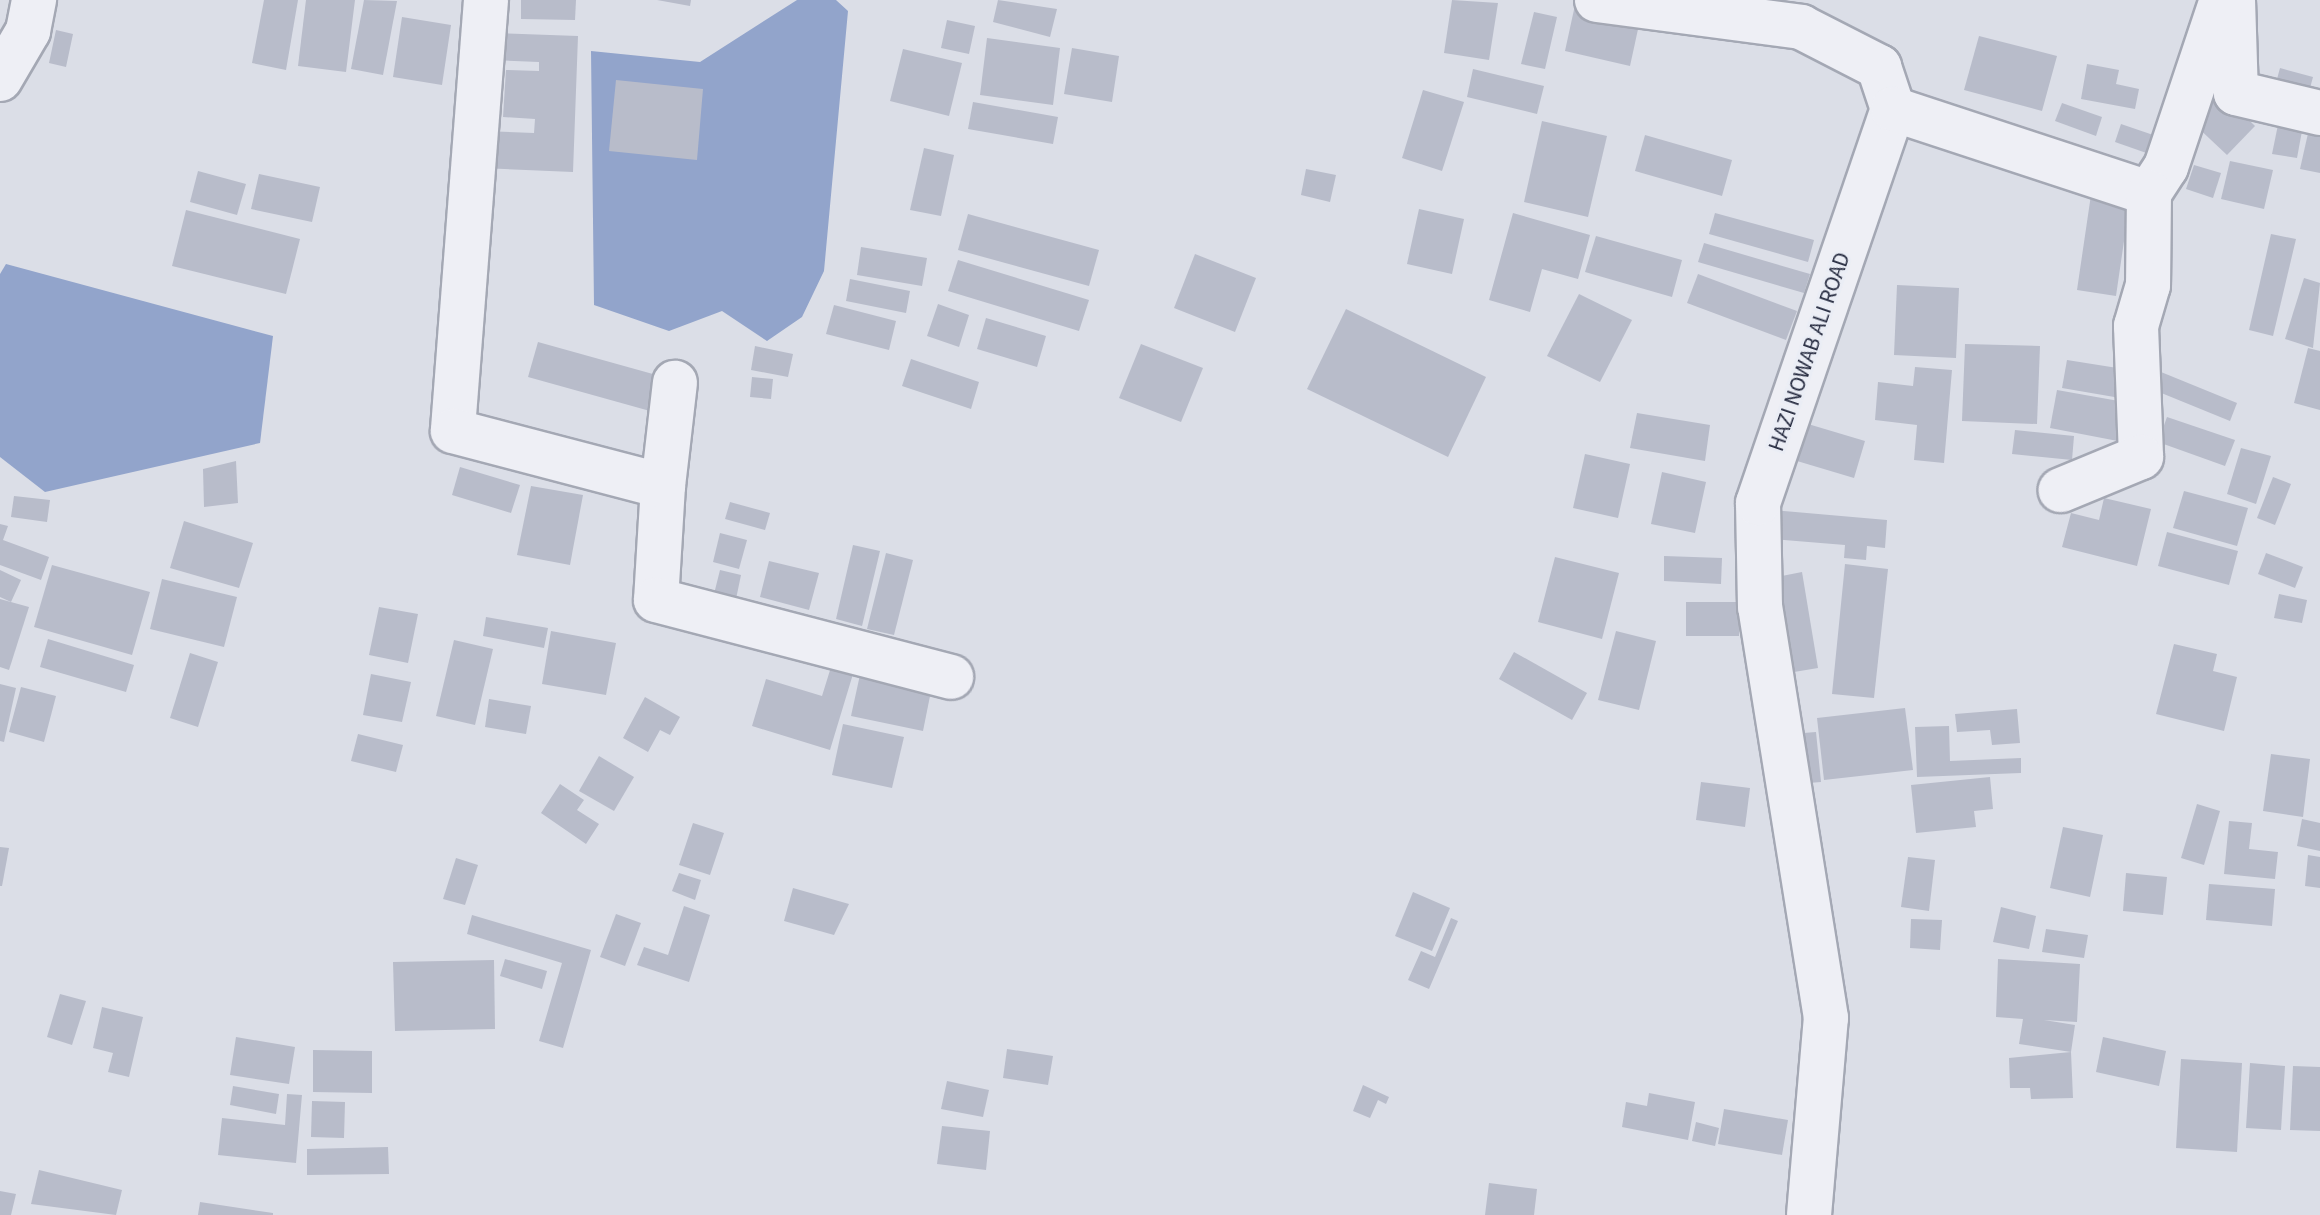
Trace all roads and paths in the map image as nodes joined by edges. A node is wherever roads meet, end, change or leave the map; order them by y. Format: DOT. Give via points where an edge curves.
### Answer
graph roads {
  1 [pos="34,0"];
  2 [pos="486,0"];
  3 [pos="1597,0"];
  4 [pos="2222,0"];
  5 [pos="2233,0"];
  6 [pos="0,79"];
  7 [pos="1893,109"];
  8 [pos="2320,113"];
  9 [pos="2149,193"];
  10 [pos="675,383"];
  11 [pos="663,486"];
  12 [pos="2061,490"];
  13 [pos="951,677"];
  14 [pos="1809,1215"];
  1 -- 6 [label="street" via="28,31"];
  2 -- 11 [label="street" via="453,431"];
  3 -- 7 [label="street" via="1801,27 1879,67"];
  4 -- 9 [label="street" via="2166,167"];
  5 -- 8 [label="street" via="2236,93"];
  7 -- 9 [label="street"];
  7 -- 14 [label="street, HAZI NOWAB ALI ROAD" via="1758,503 1760,607 1826,1018"];
  9 -- 12 [label="street" via="2148,285 2136,326 2141,457"];
  10 -- 11 [label="street"];
  11 -- 13 [label="street" via="656,600"];
}
